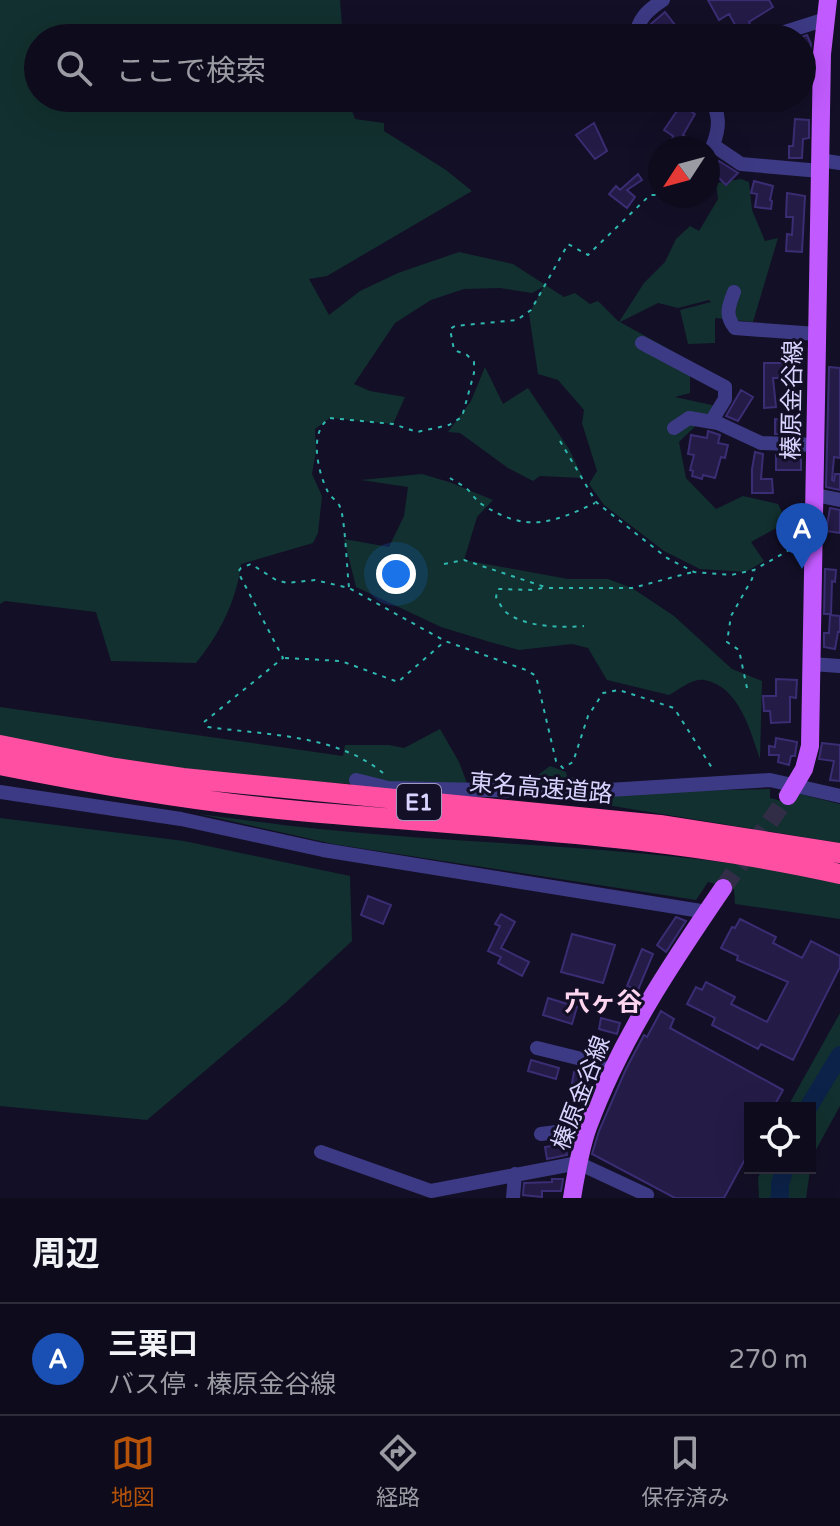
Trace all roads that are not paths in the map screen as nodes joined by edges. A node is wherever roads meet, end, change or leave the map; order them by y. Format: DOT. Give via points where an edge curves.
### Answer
graph roads {
  1 [pos="663,0"];
  2 [pos="827,9"];
  3 [pos="638,24"];
  4 [pos="795,24"];
  5 [pos="717,112"];
  6 [pos="840,163"];
  7 [pos="820,166"];
  8 [pos="734,292"];
  9 [pos="817,334"];
  10 [pos="642,343"];
  11 [pos="711,422"];
  12 [pos="674,428"];
  13 [pos="816,445"];
  14 [pos="815,495"];
  15 [pos="840,500"];
  16 [pos="811,664"];
  17 [pos="840,666"];
  18 [pos="0,745"];
  19 [pos="0,765"];
  20 [pos="356,780"];
  21 [pos="791,790"];
  22 [pos="0,792"];
  23 [pos="840,796"];
  24 [pos="840,853"];
  25 [pos="840,874"];
  26 [pos="723,888"];
  27 [pos="707,912"];
  28 [pos="537,1048"];
  29 [pos="614,1067"];
  30 [pos="587,1128"];
  31 [pos="541,1134"];
  32 [pos="321,1152"];
  33 [pos="578,1163"];
  34 [pos="515,1174"];
  35 [pos="647,1195"];
  36 [pos="513,1198"];
  37 [pos="572,1198"];
  1 -- 3 [label="street"];
  2 -- 4 [label="street"];
  2 -- 7 [label="main road, 榛原金谷線"];
  5 -- 7 [label="street" via="713,145 741,164"];
  6 -- 7 [label="street"];
  7 -- 9 [label="main road, 榛原金谷線"];
  8 -- 9 [label="street" via="727,308 735,328"];
  9 -- 13 [label="main road, 榛原金谷線"];
  10 -- 11 [label="street" via="725,387 725,399"];
  11 -- 12 [label="street" via="689,418"];
  11 -- 13 [label="street" via="761,443"];
  13 -- 14 [label="main road, 榛原金谷線"];
  14 -- 15 [label="street"];
  14 -- 16 [label="main road, 榛原金谷線"];
  16 -- 17 [label="street"];
  16 -- 21 [label="main road, 榛原金谷線" via="810,746"];
  18 -- 24 [label="highway, 東名高速道路 / E1" via="183,778 660,825"];
  19 -- 25 [label="highway, 東名高速道路 / E1" via="178,796 618,840"];
  20 -- 21 [label="street" via="393,788 576,792 770,780"];
  21 -- 23 [label="street"];
  22 -- 27 [label="street"];
  26 -- 27 [label="main road, 榛原金谷線"];
  27 -- 29 [label="main road, 榛原金谷線" via="651,996"];
  28 -- 29 [label="street"];
  29 -- 30 [label="main road, 榛原金谷線"];
  30 -- 31 [label="street"];
  30 -- 33 [label="main road, 榛原金谷線"];
  32 -- 34 [label="street" via="431,1191"];
  33 -- 34 [label="street"];
  33 -- 35 [label="street"];
  33 -- 37 [label="main road, 榛原金谷線"];
  34 -- 36 [label="street"];
}
